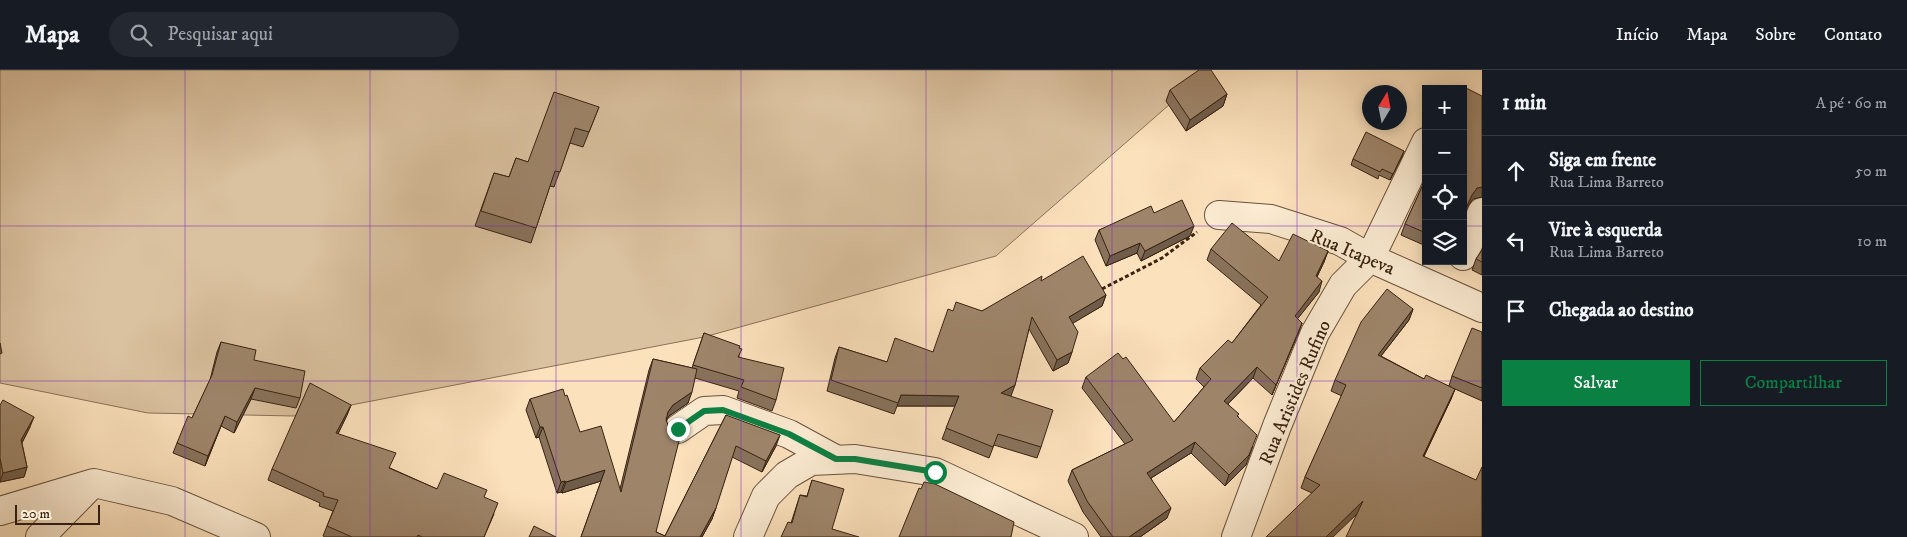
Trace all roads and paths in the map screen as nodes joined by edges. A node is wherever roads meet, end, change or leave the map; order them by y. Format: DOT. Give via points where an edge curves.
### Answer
graph roads {
  1 [pos="1422,150"];
  2 [pos="1482,212"];
  3 [pos="1219,214"];
  4 [pos="1467,247"];
  5 [pos="1370,258"];
  6 [pos="1459,265"];
  7 [pos="1102,289"];
  8 [pos="1448,292"];
  9 [pos="1482,308"];
  10 [pos="678,429"];
  11 [pos="836,459"];
  12 [pos="94,482"];
  13 [pos="0,511"];
  14 [pos="40,537"];
  15 [pos="256,537"];
  16 [pos="748,537"];
  17 [pos="1074,537"];
  18 [pos="1236,537"];
  1 -- 5 [label="street, Rua Aristides Rufino"];
  2 -- 4 [label="street"];
  3 -- 5 [label="street, Rua Itapeva" via="1271,219 1340,241"];
  3 -- 7 [label="path" via="1162,258"];
  5 -- 8 [label="street, Rua Itapeva"];
  5 -- 18 [label="street, Rua Aristides Rufino" via="1344,285 1315,333"];
  6 -- 8 [label="street"];
  8 -- 9 [label="street, Rua Itapeva"];
  10 -- 11 [label="street" via="704,411 723,410 789,434"];
  11 -- 16 [label="street" via="811,461 787,475 766,496"];
  11 -- 17 [label="street" via="935,472"];
  12 -- 13 [label="street"];
  12 -- 14 [label="street"];
  12 -- 15 [label="street" via="172,501"];
}
